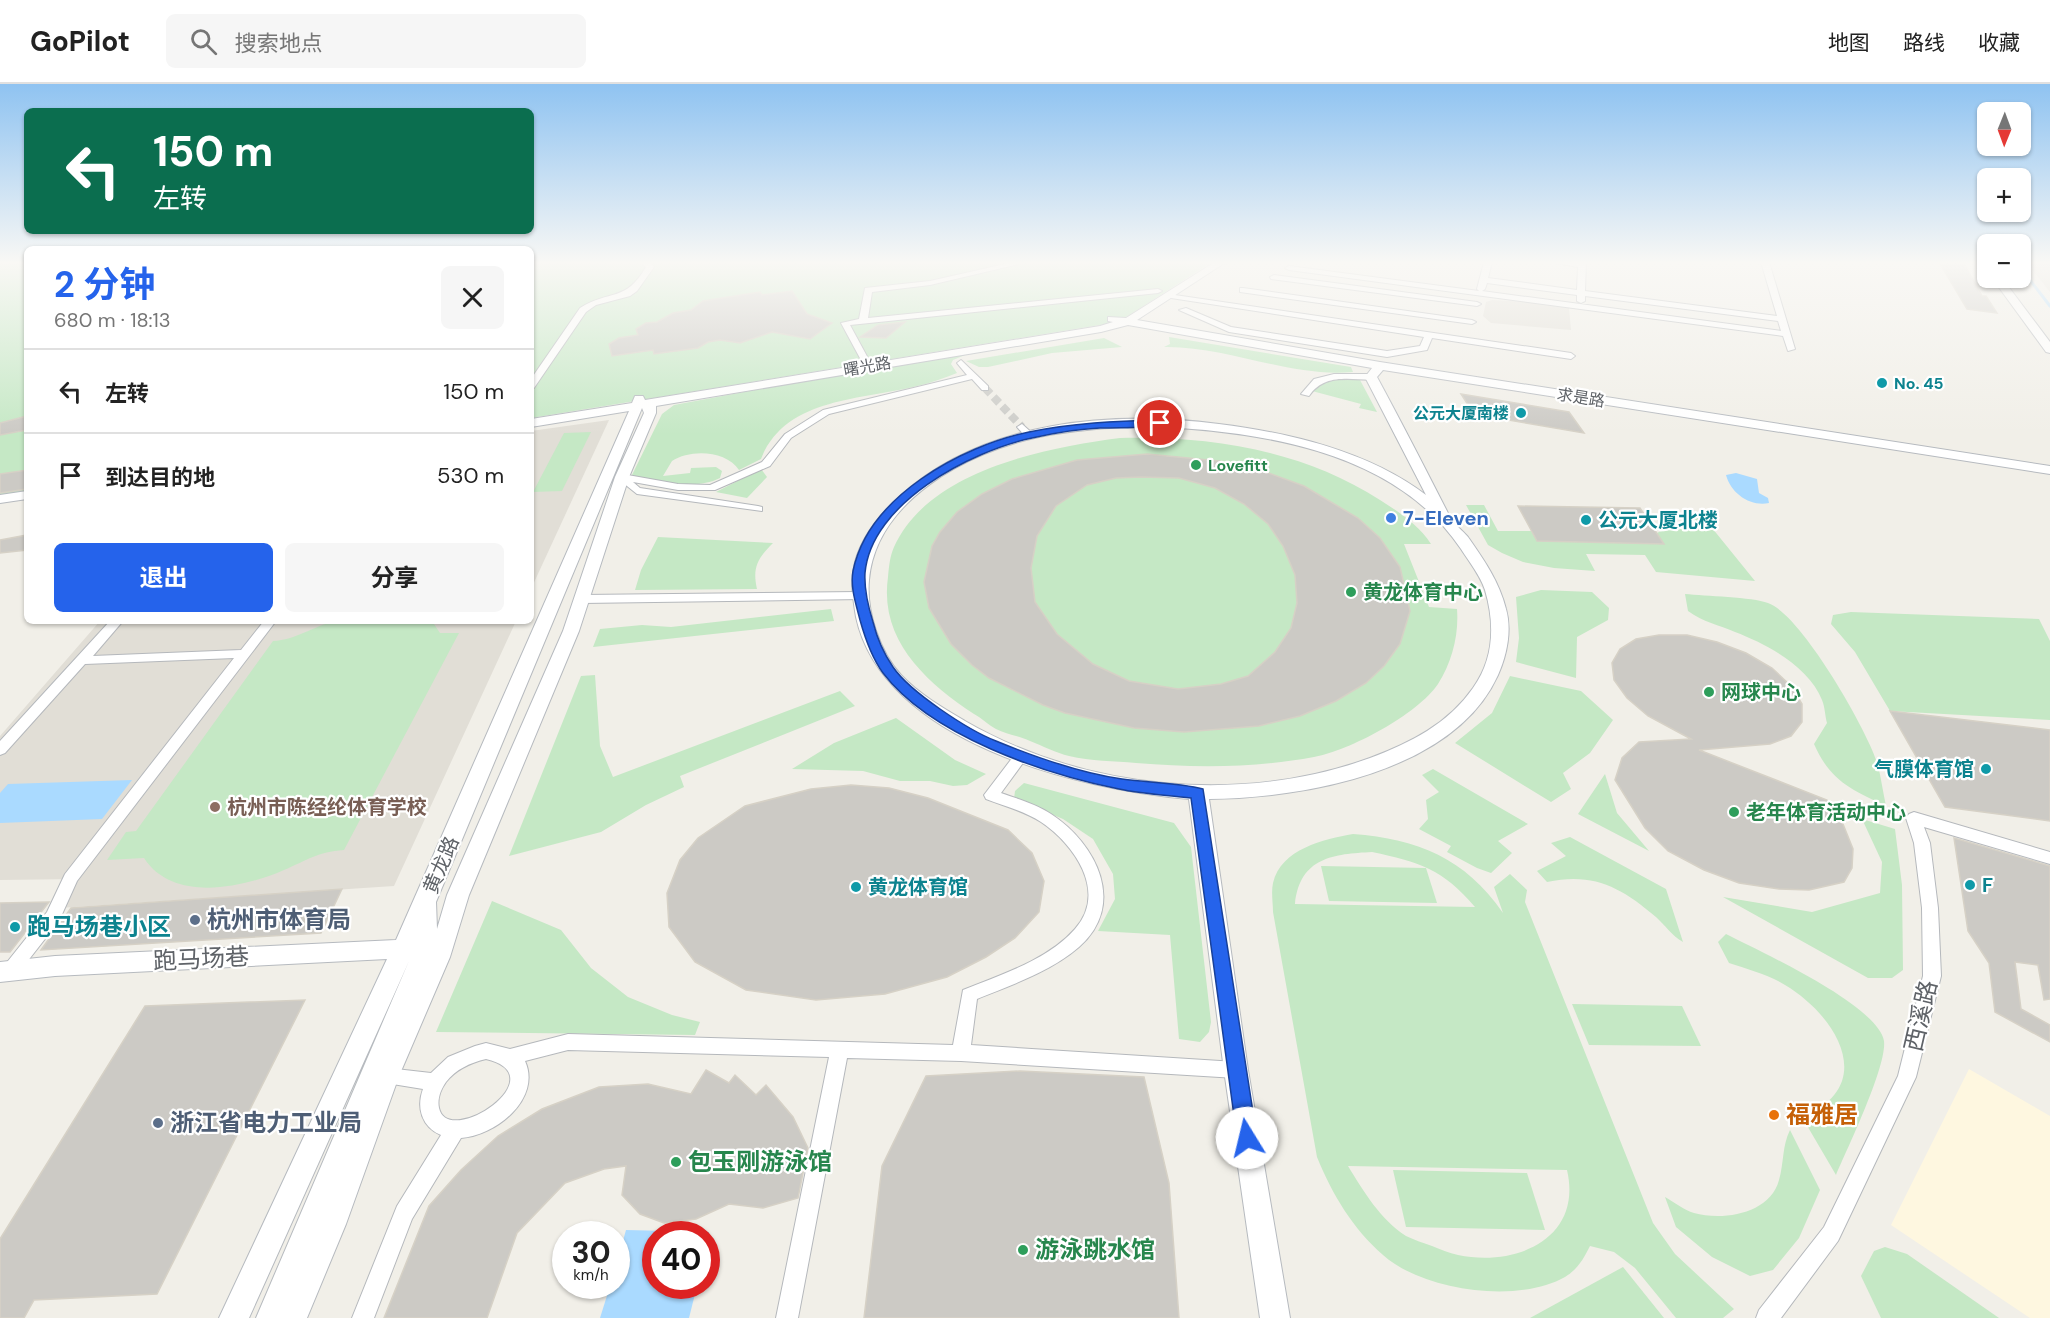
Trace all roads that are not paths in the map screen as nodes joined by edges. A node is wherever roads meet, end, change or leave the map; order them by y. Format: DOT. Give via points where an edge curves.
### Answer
graph roads {
  1 [pos="1782,319"];
  2 [pos="576,320"];
  3 [pos="877,320"];
  4 [pos="1108,320"];
  5 [pos="1115,320"];
  6 [pos="1131,320"];
  7 [pos="1206,320"];
  8 [pos="1327,320"];
  9 [pos="1455,320"];
  10 [pos="1680,320"];
  11 [pos="2028,320"];
  12 [pos="863,321"];
  13 [pos="1127,322"];
  14 [pos="1472,322"];
  15 [pos="1787,334"];
  16 [pos="1429,335"];
  17 [pos="1466,340"];
  18 [pos="1791,349"];
  19 [pos="2050,350"];
  20 [pos="1571,356"];
  21 [pos="865,360"];
  22 [pos="961,363"];
  23 [pos="1380,366"];
  24 [pos="974,376"];
  25 [pos="1371,377"];
  26 [pos="534,382"];
  27 [pos="985,388"];
  28 [pos="1306,394"];
  29 [pos="642,404"];
  30 [pos="534,416"];
  31 [pos="534,422"];
  32 [pos="2050,471"];
  33 [pos="629,484"];
  34 [pos="24,489"];
  35 [pos="0,492"];
  36 [pos="24,495"];
  37 [pos="0,499"];
  38 [pos="758,508"];
  39 [pos="1445,518"];
  40 [pos="860,596"];
  41 [pos="582,599"];
  42 [pos="114,624"];
  43 [pos="268,624"];
  44 [pos="566,642"];
  45 [pos="535,645"];
  46 [pos="244,654"];
  47 [pos="82,660"];
  48 [pos="0,750"];
  49 [pos="1020,756"];
  50 [pos="1198,793"];
  51 [pos="2050,858"];
  52 [pos="426,900"];
  53 [pos="402,949"];
  54 [pos="5,972"];
  55 [pos="840,1049"];
  56 [pos="961,1053"];
  57 [pos="510,1057"];
  58 [pos="1236,1070"];
  59 [pos="387,1076"];
  60 [pos="435,1082"];
  61 [pos="455,1130"];
  62 [pos="234,1318"];
  63 [pos="271,1318"];
  64 [pos="292,1318"];
  65 [pos="363,1318"];
  66 [pos="787,1318"];
  67 [pos="1275,1318"];
  68 [pos="1767,1318"];
  1 -- 15 [label="street"];
  2 -- 26 [label="street"];
  3 -- 12 [label="street"];
  4 -- 21 [label="main road, 曙光路"];
  5 -- 13 [label="main road, 求是路"];
  6 -- 13 [label="main road, 曙光路"];
  7 -- 16 [label="street" via="1229,329 1387,354 1424,348"];
  8 -- 16 [label="street"];
  9 -- 14 [label="street"];
  10 -- 15 [label="street"];
  11 -- 19 [label="main road"];
  12 -- 21 [label="street" via="845,323"];
  13 -- 23 [label="main road, 求是路"];
  13 -- 29 [label="main road, 曙光路"];
  14 -- 17 [label="street"];
  15 -- 18 [label="street"];
  16 -- 17 [label="street"];
  17 -- 20 [label="street"];
  21 -- 29 [label="main road, 曙光路"];
  22 -- 24 [label="street"];
  23 -- 25 [label="main road"];
  23 -- 32 [label="main road, 求是路"];
  24 -- 27 [label="street"];
  24 -- 33 [label="street" via="826,412 788,435 766,464 711,488"];
  25 -- 28 [label="street" via="1317,380"];
  25 -- 39 [label="main road"];
  29 -- 30 [label="main road, 曙光路"];
  29 -- 31 [label="main road, 曙光路"];
  29 -- 33 [label="main road, 黄龙路" via="650,413"];
  29 -- 45 [label="main road, 黄龙路"];
  33 -- 38 [label="street"];
  33 -- 41 [label="main road, 黄龙路"];
  34 -- 35 [label="main road"];
  36 -- 37 [label="main road"];
  39 -- 40 [label="main road" via="1395,480 1342,458 1254,431 1141,422 1025,431 973,454 909,493 869,541 859,572"];
  39 -- 50 [label="main road" via="1491,583 1500,612 1498,660 1485,690 1455,719 1404,752 1287,788"];
  40 -- 41 [label="street"];
  40 -- 49 [label="main road" via="871,638 899,683 952,723"];
  41 -- 44 [label="main road, 黄龙路"];
  42 -- 47 [label="street"];
  43 -- 46 [label="street"];
  44 -- 45 [label="main road" via="554,635"];
  44 -- 59 [label="main road, 黄龙路" via="458,895 439,957"];
  45 -- 52 [label="main road, 黄龙路"];
  46 -- 47 [label="street"];
  46 -- 54 [label="street" via="71,878 53,916"];
  47 -- 48 [label="street"];
  49 -- 50 [label="main road" via="1120,784"];
  49 -- 56 [label="street" via="991,795 1045,817 1075,841 1095,872 1096,904 1082,933 1048,958 969,995"];
  50 -- 58 [label="main road"];
  51 -- 68 [label="street, 西溪路" via="1914,818 1922,843 1930,909 1932,976 1907,1077 1831,1234"];
  52 -- 53 [label="main road, 黄龙路"];
  52 -- 63 [label="main road" via="425,951"];
  53 -- 54 [label="main road, 跑马场巷" via="55,966"];
  53 -- 62 [label="main road, 黄龙路"];
  55 -- 56 [label="street"];
  55 -- 57 [label="street" via="568,1042"];
  55 -- 66 [label="street"];
  56 -- 58 [label="street"];
  57 -- 60 [label="street" via="499,1052 472,1054 457,1060"];
  57 -- 61 [label="street" via="518,1065 520,1075 512,1101 486,1123"];
  58 -- 67 [label="main road"];
  59 -- 60 [label="street"];
  59 -- 64 [label="main road, 黄龙路"];
  60 -- 61 [label="street" via="429,1101 432,1119"];
  61 -- 65 [label="street" via="404,1213"];
}
